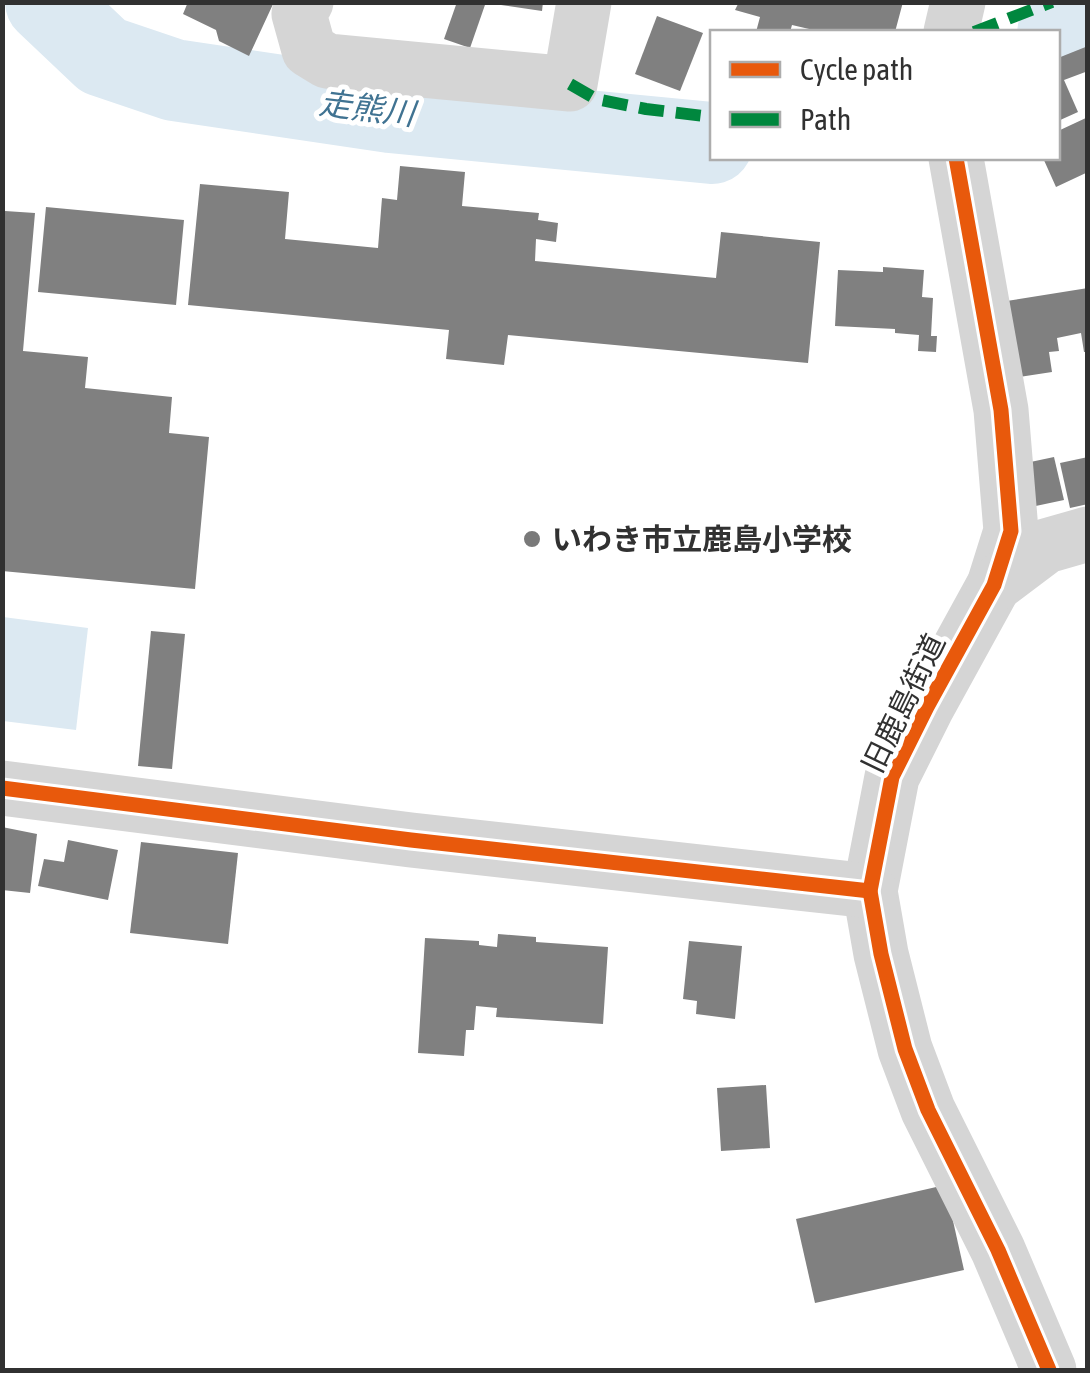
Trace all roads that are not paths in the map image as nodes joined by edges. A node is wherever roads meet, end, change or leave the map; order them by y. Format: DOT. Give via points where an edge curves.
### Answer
graph roads {
  1 [pos="306,2"];
  2 [pos="584,2"];
  3 [pos="958,2"];
  4 [pos="951,30"];
  5 [pos="956,160"];
  6 [pos="1088,534"];
  7 [pos="994,585"];
  8 [pos="2,788"];
  9 [pos="870,890"];
  10 [pos="1049,1370"];
  1 -- 2 [label="street" via="299,14 309,50 327,62 570,84"];
  3 -- 4 [label="street"];
  5 -- 7 [label="street, 旧鹿島街道" via="1001,410 1011,531"];
  6 -- 7 [label="street" via="1046,546"];
  7 -- 9 [label="street, 旧鹿島街道" via="892,776"];
  8 -- 9 [label="street"];
  9 -- 10 [label="street, 旧鹿島街道" via="900,1030 928,1110"];
}
